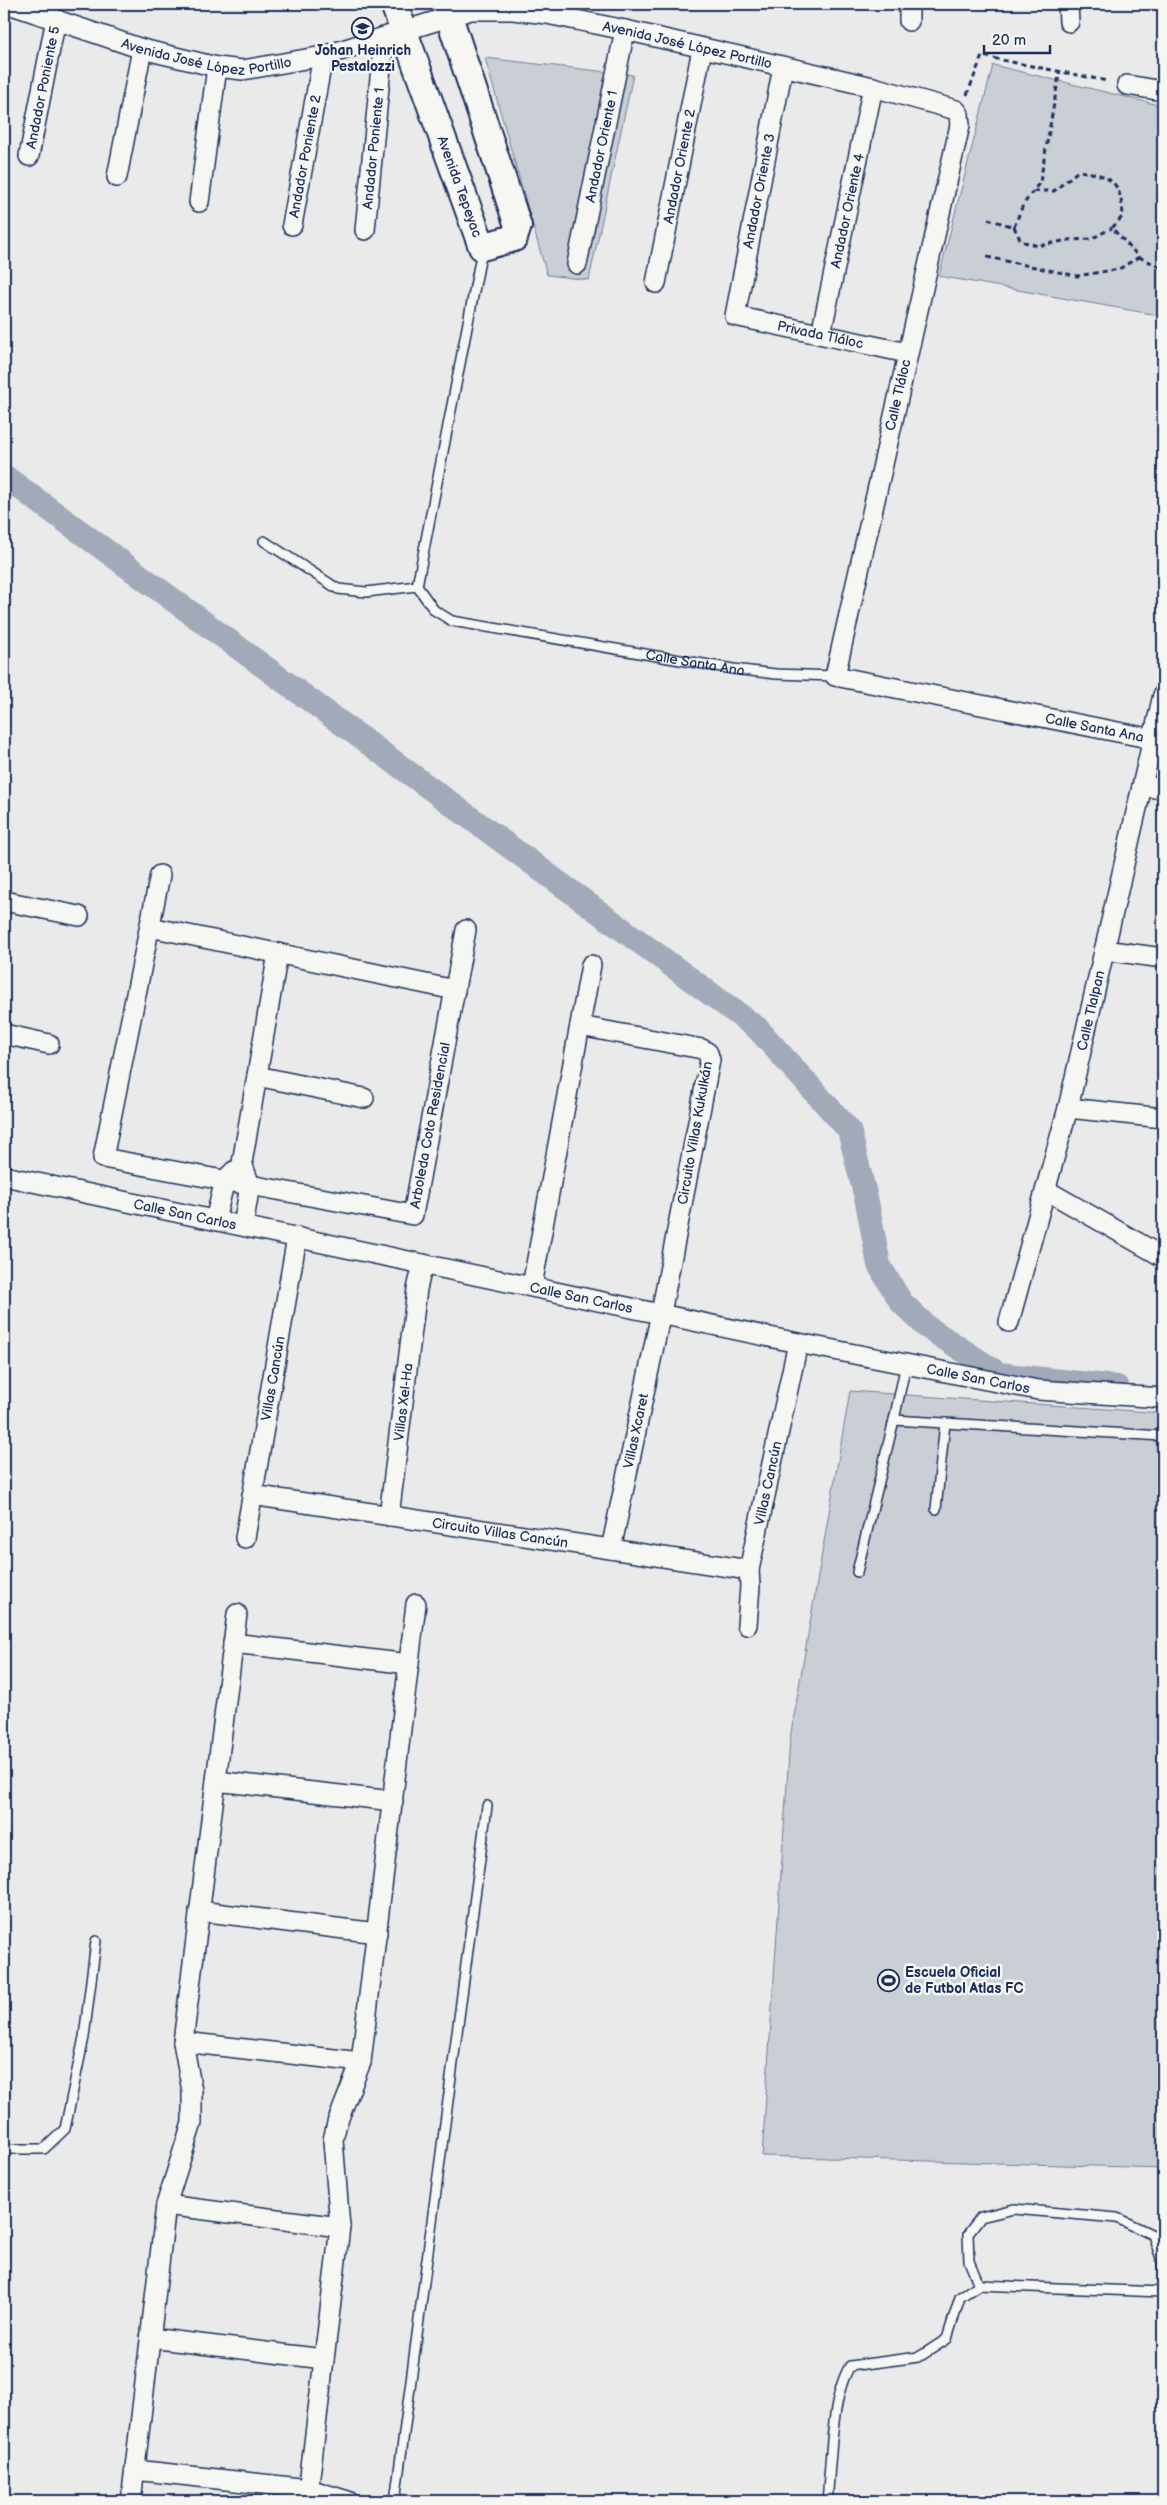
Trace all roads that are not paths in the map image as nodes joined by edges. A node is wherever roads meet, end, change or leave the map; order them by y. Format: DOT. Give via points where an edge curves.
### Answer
graph roads {
  1 [pos="9,4"];
  2 [pos="394,4"];
  3 [pos="447,10"];
  4 [pos="56,19"];
  5 [pos="625,30"];
  6 [pos="394,34"];
  7 [pos="142,49"];
  8 [pos="702,49"];
  9 [pos="323,56"];
  10 [pos="217,67"];
  11 [pos="784,67"];
  12 [pos="1127,85"];
  13 [pos="873,87"];
  14 [pos="1163,91"];
  15 [pos="959,114"];
  16 [pos="29,156"];
  17 [pos="117,177"];
  18 [pos="199,202"];
  19 [pos="292,226"];
  20 [pos="365,230"];
  21 [pos="482,247"];
  22 [pos="576,264"];
  23 [pos="656,283"];
  24 [pos="735,316"];
  25 [pos="821,334"];
  26 [pos="907,353"];
  27 [pos="264,541"];
  28 [pos="416,586"];
  29 [pos="835,676"];
  30 [pos="1163,695"];
  31 [pos="1153,739"];
  32 [pos="1142,786"];
  33 [pos="1163,789"];
  34 [pos="160,875"];
  35 [pos="4,901"];
  36 [pos="78,916"];
  37 [pos="150,927"];
  38 [pos="466,930"];
  39 [pos="1104,950"];
  40 [pos="278,953"];
  41 [pos="1163,958"];
  42 [pos="591,965"];
  43 [pos="455,990"];
  44 [pos="580,1026"];
  45 [pos="4,1034"];
  46 [pos="49,1044"];
  47 [pos="257,1076"];
  48 [pos="364,1098"];
  49 [pos="1068,1108"];
  50 [pos="1163,1118"];
  51 [pos="242,1163"];
  52 [pos="4,1176"];
  53 [pos="225,1180"];
  54 [pos="250,1185"];
  55 [pos="1046,1190"];
  56 [pos="216,1220"];
  57 [pos="243,1226"];
  58 [pos="296,1237"];
  59 [pos="1163,1257"];
  60 [pos="423,1264"];
  61 [pos="532,1286"];
  62 [pos="661,1314"];
  63 [pos="1009,1322"];
  64 [pos="798,1343"];
  65 [pos="906,1364"];
  66 [pos="1163,1398"];
  67 [pos="894,1420"];
  68 [pos="945,1423"];
  69 [pos="1163,1436"];
  70 [pos="252,1495"];
  71 [pos="936,1509"];
  72 [pos="389,1516"];
  73 [pos="245,1538"];
  74 [pos="611,1549"];
  75 [pos="749,1570"];
  76 [pos="857,1572"];
  77 [pos="416,1604"];
  78 [pos="237,1614"];
  79 [pos="747,1625"];
  80 [pos="233,1643"];
  81 [pos="409,1664"];
  82 [pos="216,1780"];
  83 [pos="393,1801"];
  84 [pos="487,1806"];
  85 [pos="199,1911"];
  86 [pos="377,1933"];
  87 [pos="96,1941"];
  88 [pos="183,2042"];
  89 [pos="361,2062"];
  90 [pos="4,2149"];
  91 [pos="166,2205"];
  92 [pos="340,2227"];
  93 [pos="1163,2272"];
  94 [pos="979,2285"];
  95 [pos="1163,2292"];
  96 [pos="150,2338"];
  97 [pos="324,2359"];
  98 [pos="135,2470"];
  99 [pos="308,2495"];
  100 [pos="131,2501"];
  101 [pos="348,2501"];
  102 [pos="395,2501"];
  103 [pos="827,2501"];
  1 -- 4 [label="street, Avenida José López Portillo"];
  2 -- 6 [label="street, Avenida Tepeyac"];
  3 -- 5 [label="street, Avenida José López Portillo" via="514,10"];
  3 -- 6 [label="street, Avenida José López Portillo"];
  3 -- 21 [label="street, Avenida Tepeyac" via="518,226 514,238"];
  4 -- 7 [label="street, Avenida José López Portillo"];
  4 -- 16 [label="street, Andador Poniente 5"];
  5 -- 8 [label="street, Avenida José López Portillo"];
  5 -- 22 [label="street, Andador Oriente 1"];
  6 -- 9 [label="street, Avenida José López Portillo"];
  6 -- 20 [label="street, Andador Poniente 1"];
  6 -- 21 [label="street, Avenida Tepeyac"];
  7 -- 10 [label="street, Avenida José López Portillo"];
  7 -- 17 [label="street"];
  8 -- 11 [label="street, Avenida José López Portillo"];
  8 -- 23 [label="street, Andador Oriente 2"];
  9 -- 10 [label="street, Avenida José López Portillo" via="252,69"];
  9 -- 19 [label="street, Andador Poniente 2"];
  10 -- 18 [label="street"];
  11 -- 13 [label="street, Avenida José López Portillo"];
  11 -- 24 [label="street, Andador Oriente 3"];
  12 -- 14 [label="street"];
  13 -- 15 [label="street, Avenida José López Portillo" via="956,110"];
  13 -- 25 [label="street, Andador Oriente 4"];
  15 -- 26 [label="street, Calle Tláloc" via="958,134 928,274"];
  21 -- 28 [label="lane"];
  24 -- 25 [label="street, Privada Tláloc"];
  25 -- 26 [label="street, Privada Tláloc"];
  26 -- 29 [label="street, Calle Tláloc"];
  27 -- 28 [label="lane" via="338,589 366,592"];
  28 -- 29 [label="lane, Calle Santa Ana" via="434,610 452,621 733,670"];
  29 -- 31 [label="street, Calle Santa Ana"];
  30 -- 31 [label="street, Calle Tlalpan"];
  31 -- 32 [label="street, Calle Tlalpan"];
  32 -- 33 [label="street"];
  32 -- 39 [label="street, Calle Tlalpan"];
  34 -- 37 [label="street, Arboleda Coto Residencial"];
  35 -- 36 [label="street"];
  37 -- 40 [label="street"];
  37 -- 53 [label="street, Arboleda Coto Residencial" via="103,1158"];
  38 -- 43 [label="street, Arboleda Coto Residencial"];
  39 -- 41 [label="street"];
  39 -- 49 [label="street, Calle Tlalpan"];
  40 -- 43 [label="street"];
  40 -- 47 [label="street"];
  42 -- 44 [label="street"];
  43 -- 54 [label="street, Arboleda Coto Residencial" via="413,1215"];
  44 -- 61 [label="street"];
  44 -- 62 [label="street, Circuito Villas Kukulkán" via="702,1049 710,1056"];
  45 -- 46 [label="street"];
  47 -- 48 [label="street"];
  47 -- 51 [label="street"];
  49 -- 50 [label="street"];
  49 -- 55 [label="street, Calle Tlalpan"];
  51 -- 53 [label="street"];
  51 -- 54 [label="street"];
  52 -- 56 [label="street, Calle San Carlos"];
  53 -- 54 [label="street, Arboleda Coto Residencial"];
  53 -- 56 [label="street"];
  54 -- 57 [label="street"];
  55 -- 59 [label="street"];
  55 -- 63 [label="street, Calle Tlalpan"];
  56 -- 57 [label="street, Calle San Carlos"];
  57 -- 58 [label="street, Calle San Carlos"];
  58 -- 60 [label="street, Calle San Carlos"];
  58 -- 70 [label="street, Villas Cancún"];
  60 -- 61 [label="street, Calle San Carlos"];
  60 -- 72 [label="street, Villas Xel-Ha" via="417,1288"];
  61 -- 62 [label="street, Calle San Carlos"];
  62 -- 64 [label="street, Calle San Carlos"];
  62 -- 74 [label="street, Villas Xcaret"];
  64 -- 65 [label="street, Calle San Carlos"];
  64 -- 75 [label="street, Villas Cancún"];
  65 -- 66 [label="street, Calle San Carlos" via="1038,1390"];
  65 -- 67 [label="lane"];
  67 -- 68 [label="lane"];
  67 -- 76 [label="lane"];
  68 -- 69 [label="lane"];
  68 -- 71 [label="lane"];
  70 -- 72 [label="street, Circuito Villas Cancún"];
  70 -- 73 [label="street, Villas Cancún"];
  72 -- 74 [label="street, Circuito Villas Cancún"];
  74 -- 75 [label="street, Circuito Villas Cancún"];
  75 -- 79 [label="street, Villas Cancún"];
  77 -- 81 [label="street"];
  78 -- 80 [label="street"];
  80 -- 81 [label="street"];
  80 -- 82 [label="street"];
  81 -- 83 [label="street"];
  82 -- 83 [label="street"];
  82 -- 85 [label="street"];
  83 -- 86 [label="street"];
  84 -- 102 [label="lane"];
  85 -- 86 [label="street"];
  85 -- 88 [label="street"];
  86 -- 89 [label="street"];
  87 -- 90 [label="lane" via="84,2037 65,2128 44,2149"];
  88 -- 89 [label="street"];
  88 -- 91 [label="street" via="192,2091 192,2123"];
  89 -- 92 [label="street" via="333,2140"];
  91 -- 92 [label="street"];
  91 -- 96 [label="street"];
  92 -- 97 [label="street"];
  93 -- 94 [label="lane" via="1153,2235 1117,2218 1014,2209 981,2217 968,2234 969,2262"];
  94 -- 95 [label="lane"];
  94 -- 103 [label="lane" via="960,2297 947,2339 919,2357 850,2366 844,2376 834,2429"];
  96 -- 97 [label="street"];
  96 -- 98 [label="street"];
  97 -- 99 [label="street"];
  98 -- 99 [label="street"];
  98 -- 100 [label="street"];
  99 -- 101 [label="street"];
}
